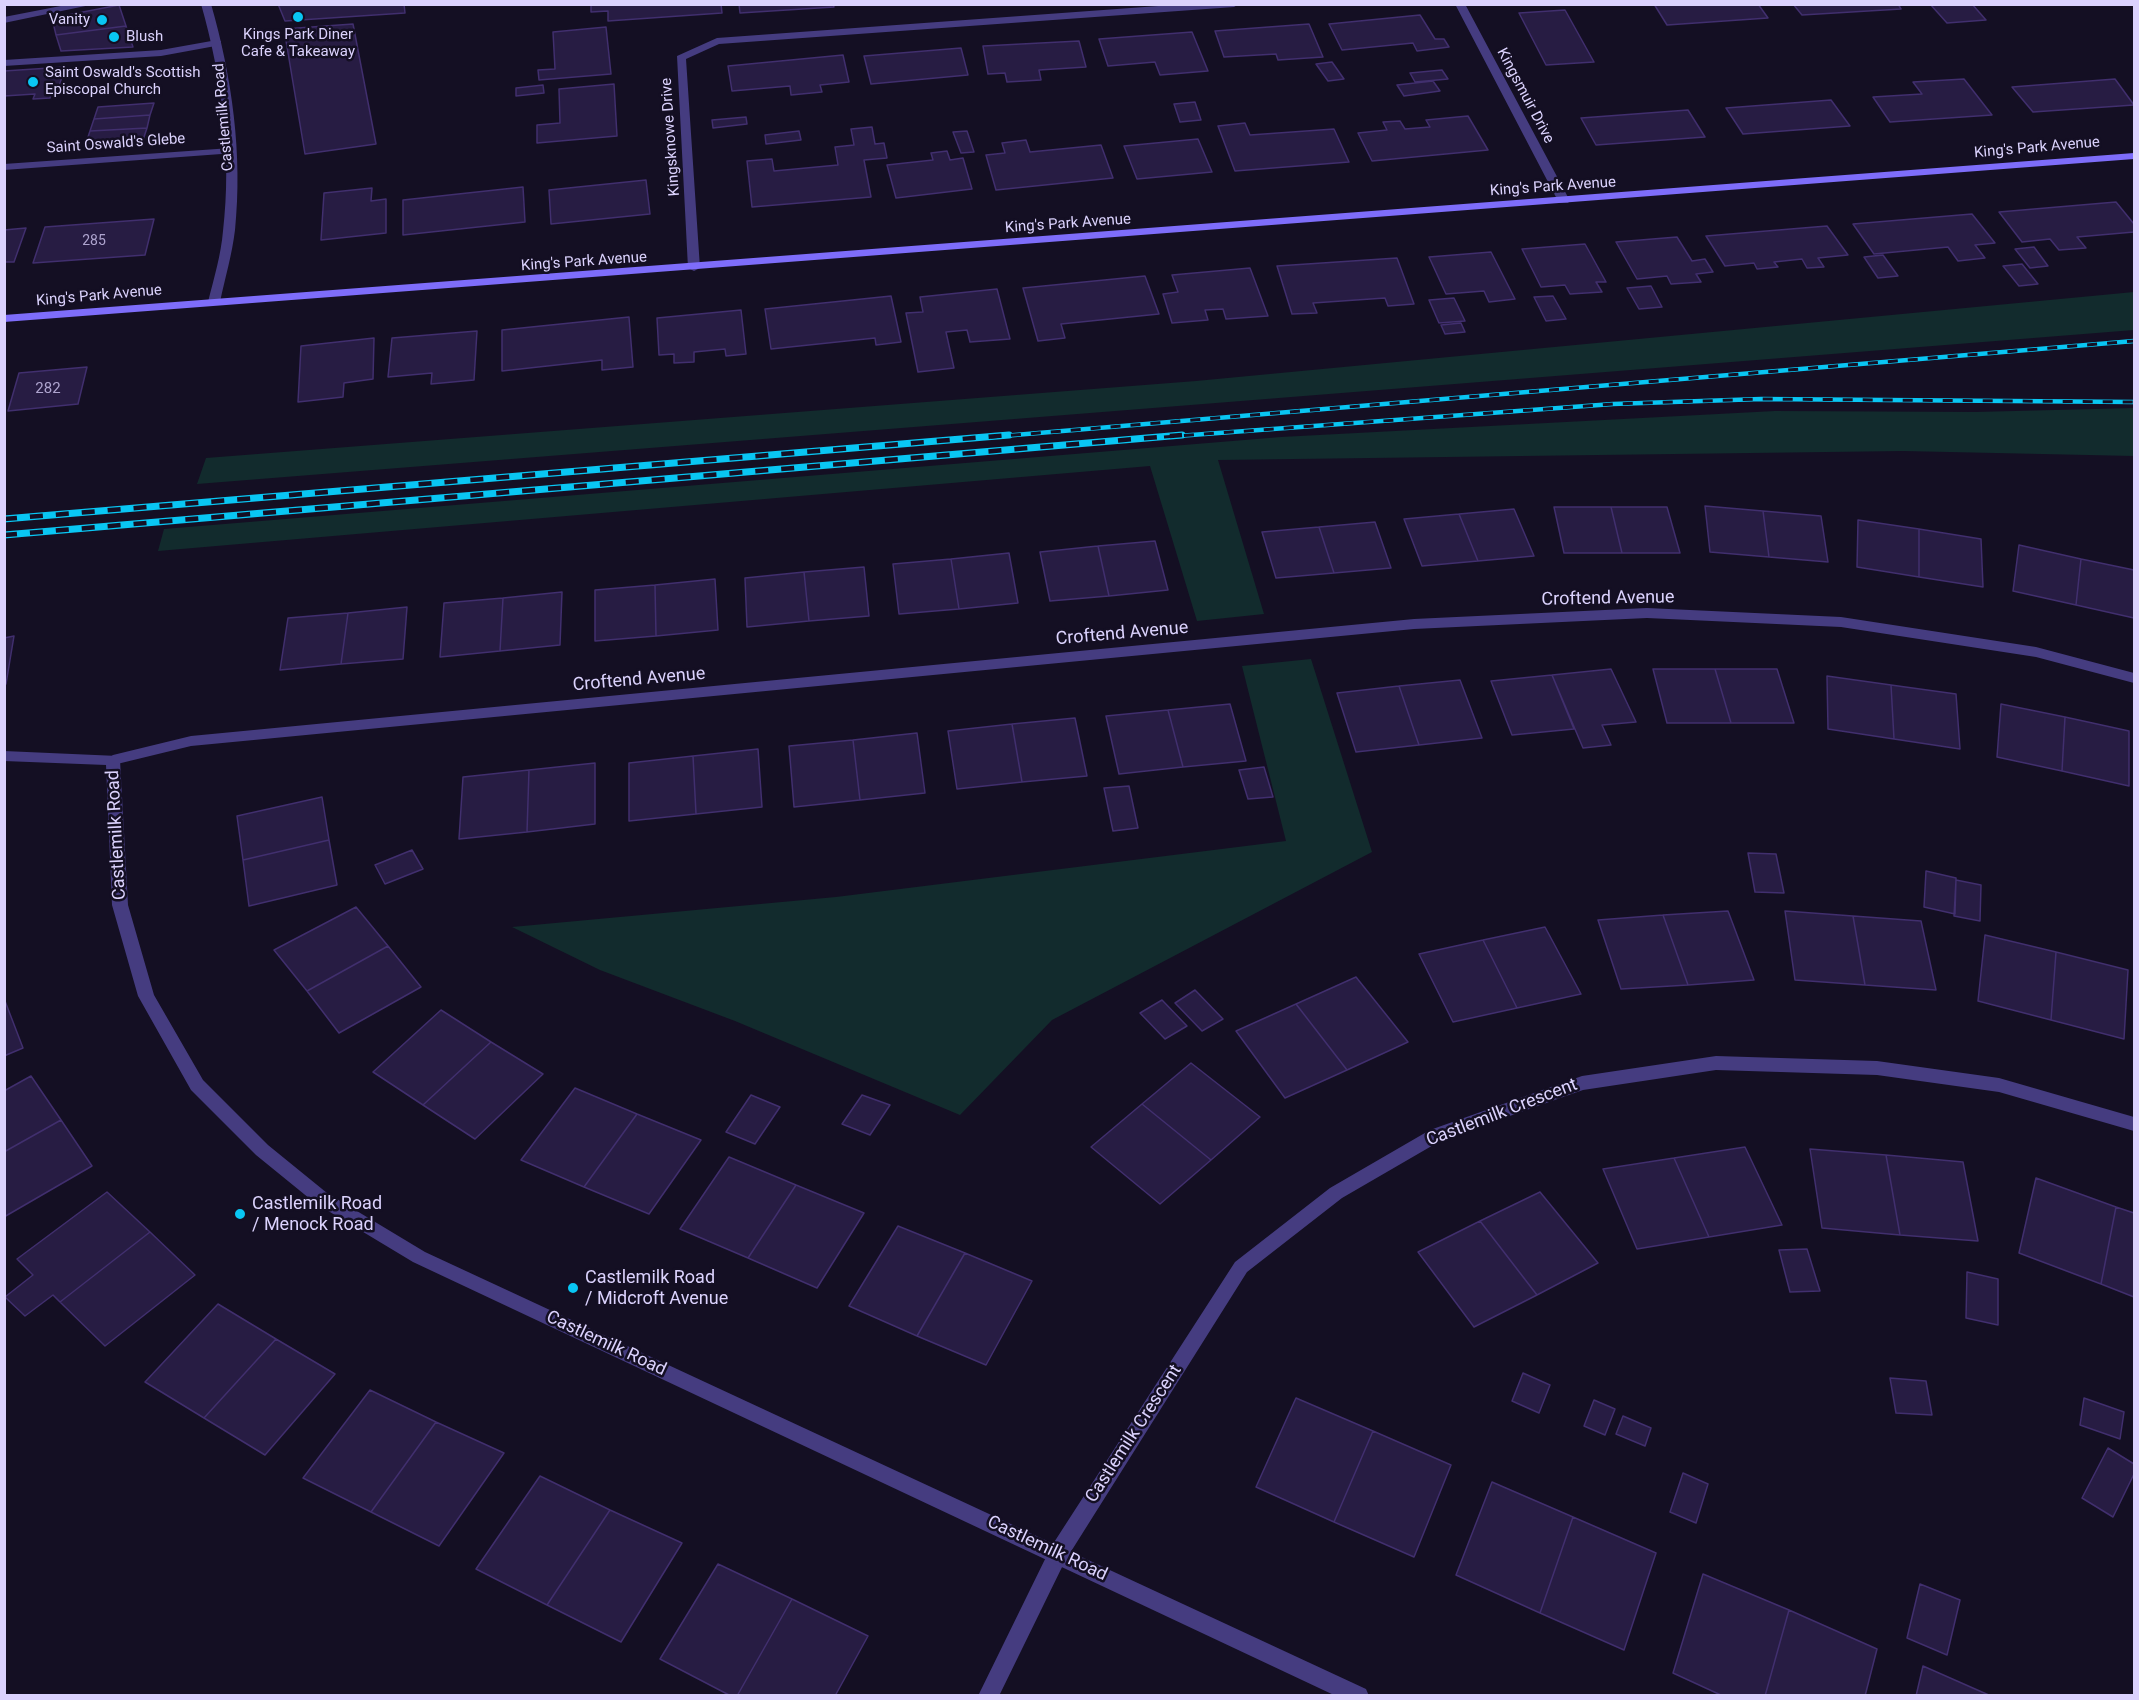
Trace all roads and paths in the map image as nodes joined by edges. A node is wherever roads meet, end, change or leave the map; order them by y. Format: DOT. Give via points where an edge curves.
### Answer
graph roads {
  1 [pos="90,4"];
  2 [pos="206,4"];
  3 [pos="1234,4"];
  4 [pos="1460,4"];
  5 [pos="4,20"];
  6 [pos="217,43"];
  7 [pos="4,63"];
  8 [pos="231,151"];
  9 [pos="2134,156"];
  10 [pos="4,167"];
  11 [pos="1564,201"];
  12 [pos="694,268"];
  13 [pos="214,302"];
  14 [pos="4,319"];
  15 [pos="2134,678"];
  16 [pos="4,756"];
  17 [pos="113,760"];
  18 [pos="2134,1124"];
  19 [pos="1058,1554"];
  20 [pos="988,1695"];
  21 [pos="1359,1695"];
  1 -- 5 [label="street"];
  2 -- 6 [label="street, Castlemilk Road"];
  3 -- 12 [label="street, Kingsknowe Drive" via="717,41 681,58"];
  4 -- 11 [label="street, Kingsmuir Drive"];
  6 -- 7 [label="street" via="161,53"];
  6 -- 8 [label="street, Castlemilk Road"];
  8 -- 10 [label="street, Saint Oswald's Glebe"];
  8 -- 13 [label="street, Castlemilk Road" via="230,230"];
  9 -- 11 [label="main road, King's Park Avenue"];
  11 -- 12 [label="main road, King's Park Avenue"];
  12 -- 13 [label="main road, King's Park Avenue"];
  13 -- 14 [label="main road, King's Park Avenue"];
  15 -- 17 [label="street, Croftend Avenue" via="2036,652 1841,622 1647,613 1414,624 190,741"];
  16 -- 17 [label="street, Croftend Avenue"];
  17 -- 19 [label="street, Castlemilk Road" via="120,905 146,996 197,1086 262,1150 321,1198 419,1257"];
  18 -- 19 [label="street, Castlemilk Crescent" via="1999,1085 1877,1068 1716,1063 1582,1083 1436,1135 1336,1193 1242,1267"];
  19 -- 20 [label="street, Castlemilk Crescent"];
  19 -- 21 [label="street, Castlemilk Road"];
}
